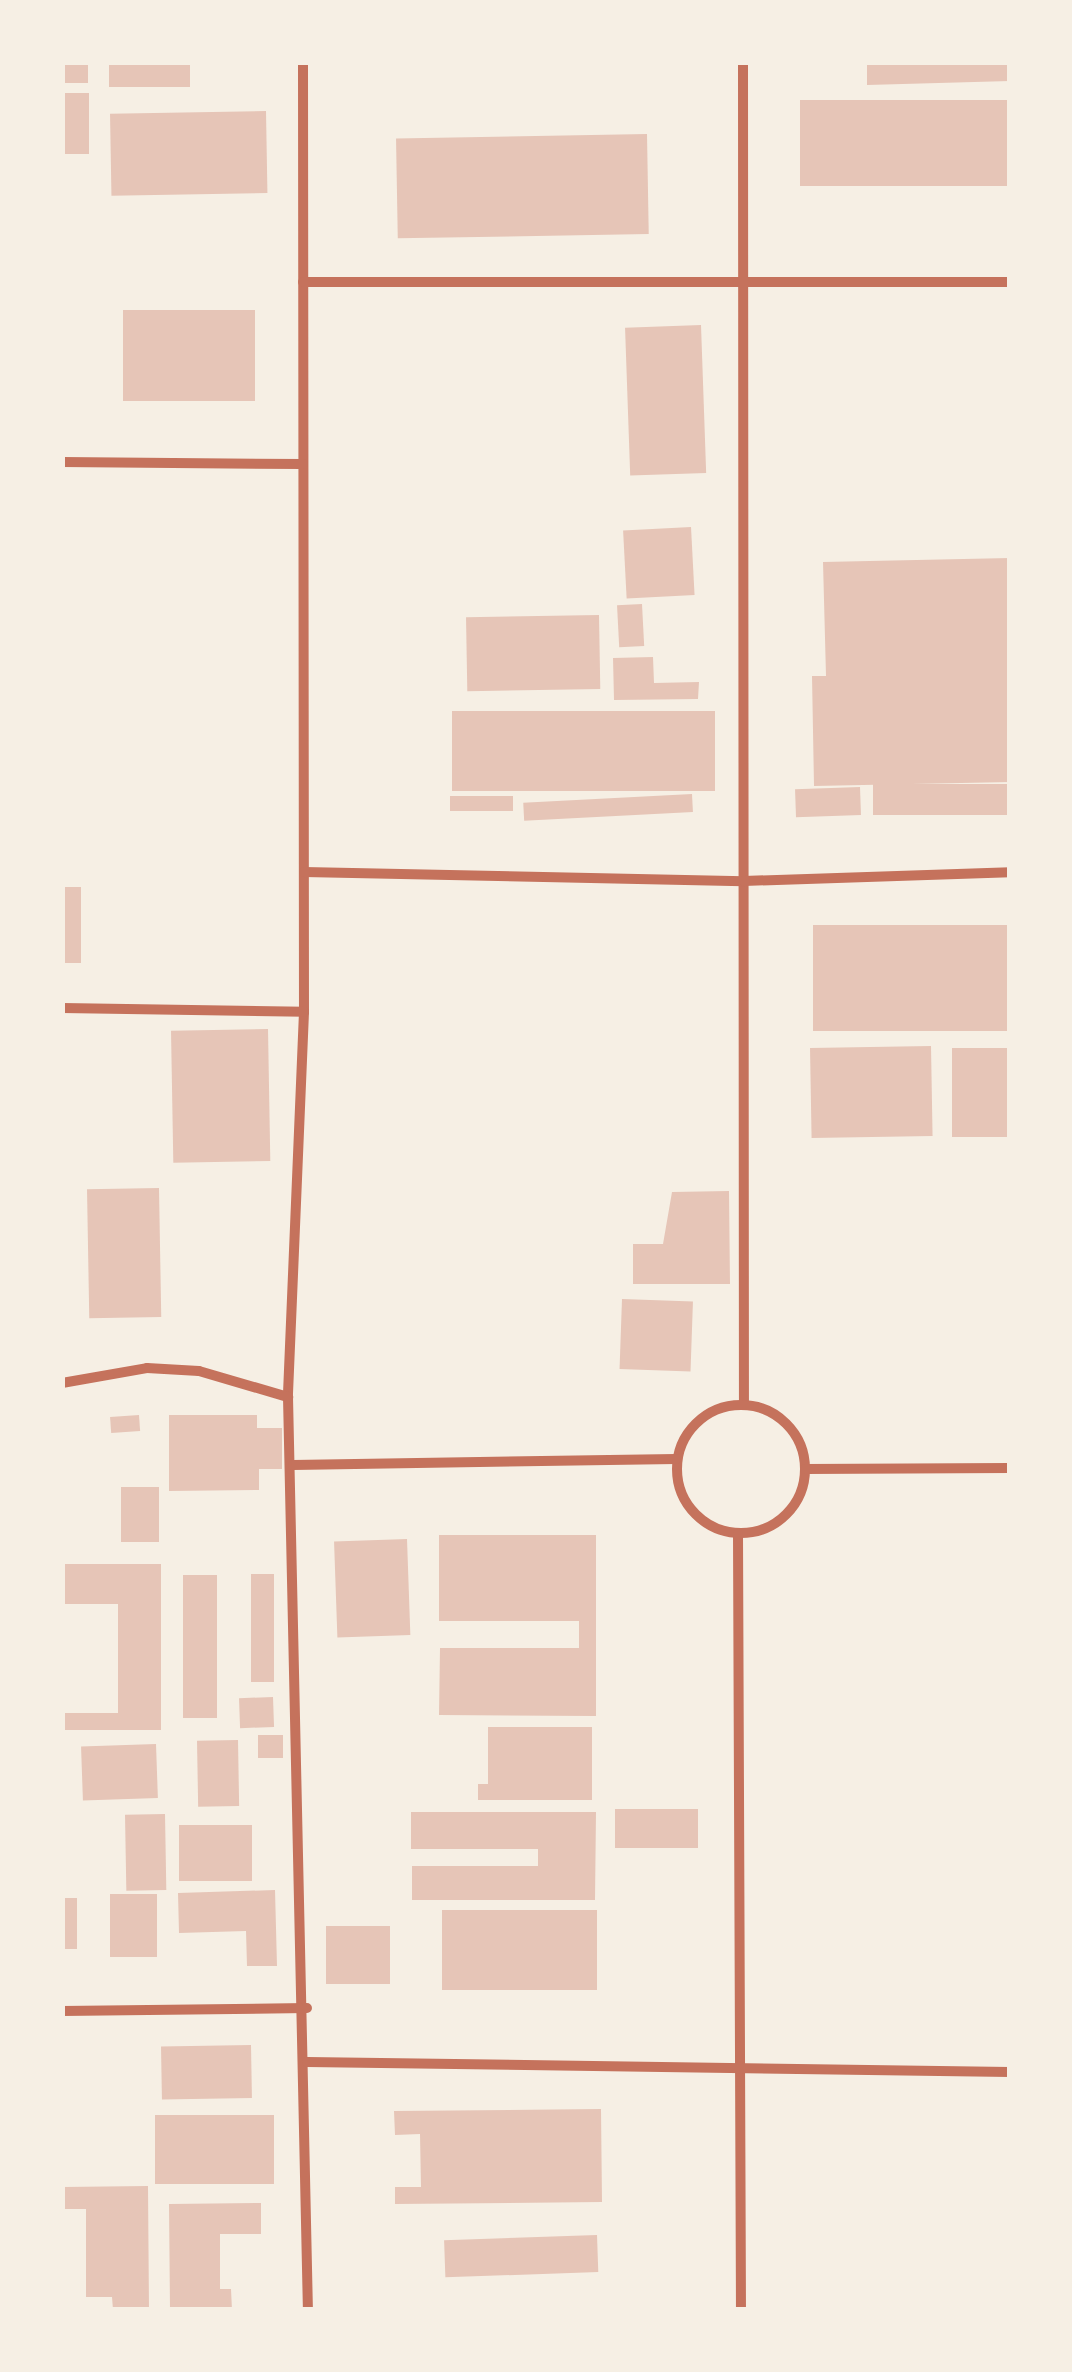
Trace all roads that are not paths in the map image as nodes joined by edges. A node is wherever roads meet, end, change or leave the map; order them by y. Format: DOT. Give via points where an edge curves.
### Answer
graph roads {
  1 [pos="304,62"];
  2 [pos="743,62"];
  3 [pos="303,282"];
  4 [pos="743,282"];
  5 [pos="1010,282"];
  6 [pos="62,462"];
  7 [pos="303,464"];
  8 [pos="304,872"];
  9 [pos="1010,872"];
  10 [pos="744,880"];
  11 [pos="62,1008"];
  12 [pos="304,1012"];
  13 [pos="62,1383"];
  14 [pos="288,1396"];
  15 [pos="744,1403"];
  16 [pos="676,1459"];
  17 [pos="293,1465"];
  18 [pos="1010,1468"];
  19 [pos="804,1469"];
  20 [pos="738,1534"];
  21 [pos="307,2008"];
  22 [pos="62,2011"];
  23 [pos="307,2062"];
  24 [pos="740,2068"];
  25 [pos="1010,2072"];
  26 [pos="308,2310"];
  27 [pos="740,2310"];
  1 -- 3 [label="street"];
  2 -- 4 [label="street"];
  3 -- 4 [label="street"];
  3 -- 7 [label="street"];
  4 -- 5 [label="street"];
  4 -- 10 [label="street"];
  6 -- 7 [label="street"];
  7 -- 8 [label="street"];
  8 -- 10 [label="street"];
  8 -- 12 [label="street"];
  9 -- 10 [label="street"];
  10 -- 15 [label="street"];
  11 -- 12 [label="street"];
  12 -- 14 [label="street"];
  13 -- 14 [label="street" via="146,1368 199,1370"];
  14 -- 17 [label="street"];
  15 -- 16 [label="street" via="698,1420"];
  15 -- 19 [label="street" via="791,1427"];
  16 -- 17 [label="street"];
  16 -- 20 [label="street" via="690,1510"];
  17 -- 21 [label="street"];
  18 -- 19 [label="street"];
  19 -- 20 [label="street" via="782,1520"];
  20 -- 24 [label="street"];
  21 -- 22 [label="street"];
  21 -- 23 [label="street"];
  23 -- 24 [label="street"];
  23 -- 26 [label="street"];
  24 -- 25 [label="street"];
  24 -- 27 [label="street"];
}
